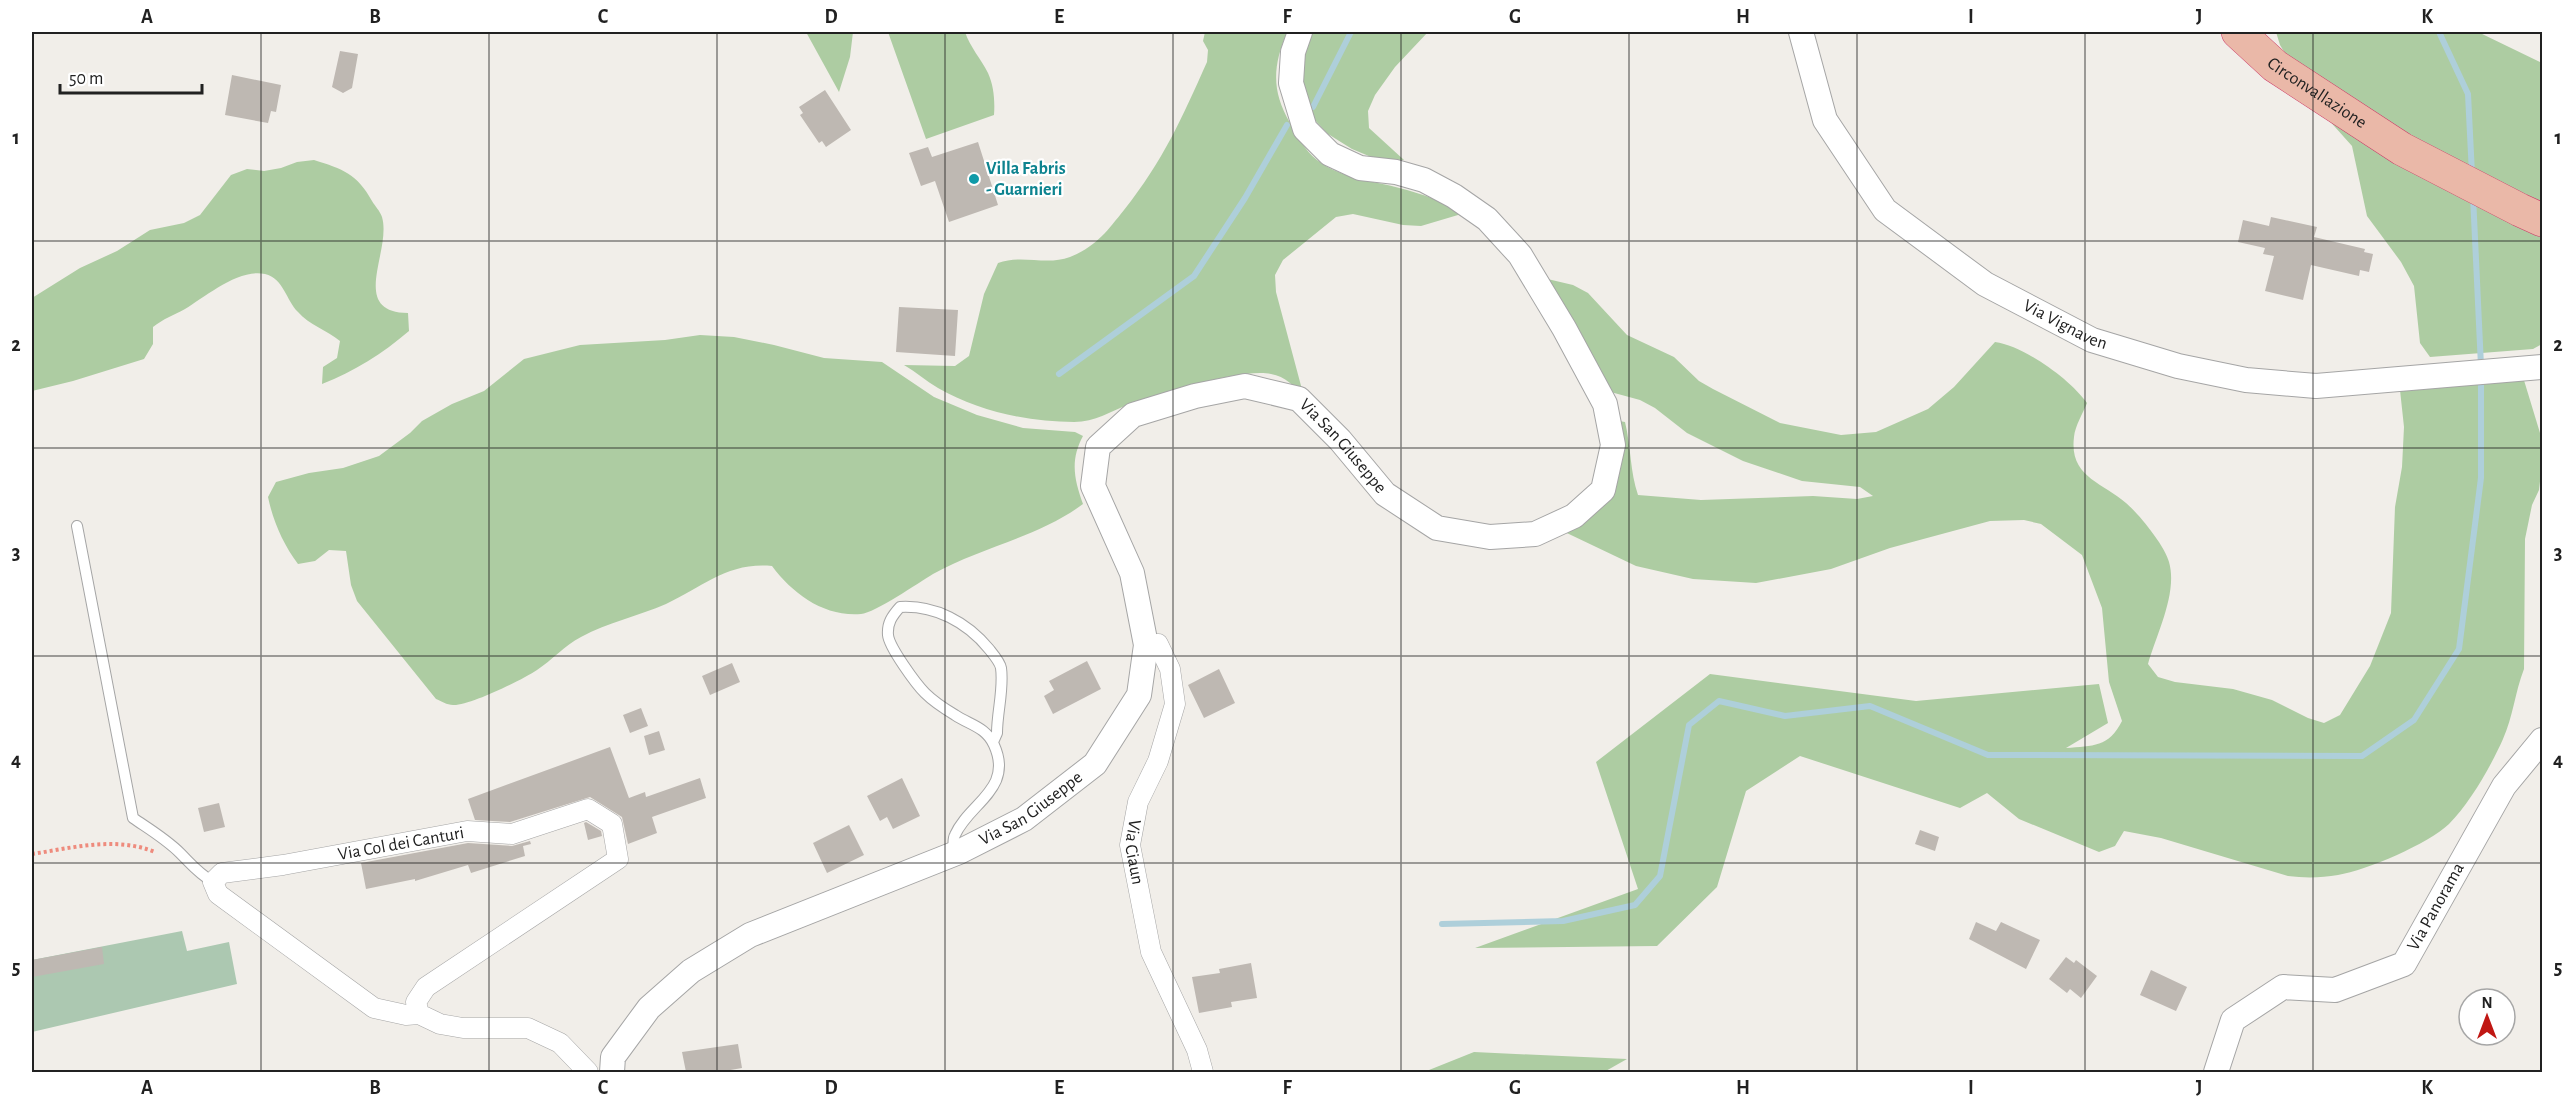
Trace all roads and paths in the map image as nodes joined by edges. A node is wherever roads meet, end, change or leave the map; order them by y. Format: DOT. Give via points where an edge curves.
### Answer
graph roads {
  1 [pos="1300,32"];
  2 [pos="1801,32"];
  3 [pos="2238,32"];
  4 [pos="2531,215"];
  5 [pos="2542,367"];
  6 [pos="77,526"];
  7 [pos="1146,645"];
  8 [pos="2542,740"];
  9 [pos="993,742"];
  10 [pos="954,853"];
  11 [pos="32,854"];
  12 [pos="160,854"];
  13 [pos="213,882"];
  14 [pos="419,1014"];
  15 [pos="588,1072"];
  16 [pos="612,1072"];
  17 [pos="1203,1072"];
  18 [pos="2216,1072"];
  1 -- 7 [label="street, Via San Giuseppe" via="1293,52 1291,83 1305,129 1330,154 1360,168 1424,180 1454,196 1487,219 1520,255 1605,404 1613,445 1603,490 1574,516 1535,534 1491,537 1437,528 1385,494 1299,399 1245,386 1133,415 1098,447 1093,486 1132,573"];
  2 -- 5 [label="street, Via Vignaven" via="1825,120 1884,210 1985,284 2092,340 2178,366 2246,380 2316,386"];
  3 -- 4 [label="highway, Circonvallazione" via="2276,66 2403,148"];
  6 -- 13 [label="lane" via="133,818"];
  7 -- 10 [label="street, Via San Giuseppe" via="1139,695 1095,764 1024,819"];
  7 -- 17 [label="street, Via Ciaun" via="1158,644 1170,669 1175,704 1158,761 1138,802 1130,845 1151,952 1197,1050"];
  8 -- 18 [label="street, Via Panorama" via="2504,786 2404,964 2335,990 2283,987 2233,1020"];
  9 -- 9 [label="lane" via="997,733 1001,666 990,650 972,630 935,611 900,607 890,618 888,637 904,665 925,693 955,716 981,727"];
  9 -- 10 [label="lane" via="998,767 992,791 954,837"];
  10 -- 16 [label="street, Via San Giuseppe" via="750,935 691,971 649,1008 613,1057"];
  11 -- 12 [label="path" via="116,843"];
  13 -- 14 [label="street" via="218,894 374,1008"];
  13 -- 14 [label="street, Via Col dei Canturi" via="222,873 467,831 512,834 588,809 612,824 618,859 426,987 416,1002"];
  14 -- 15 [label="street" via="440,1024 463,1028 528,1028 560,1043"];
}
